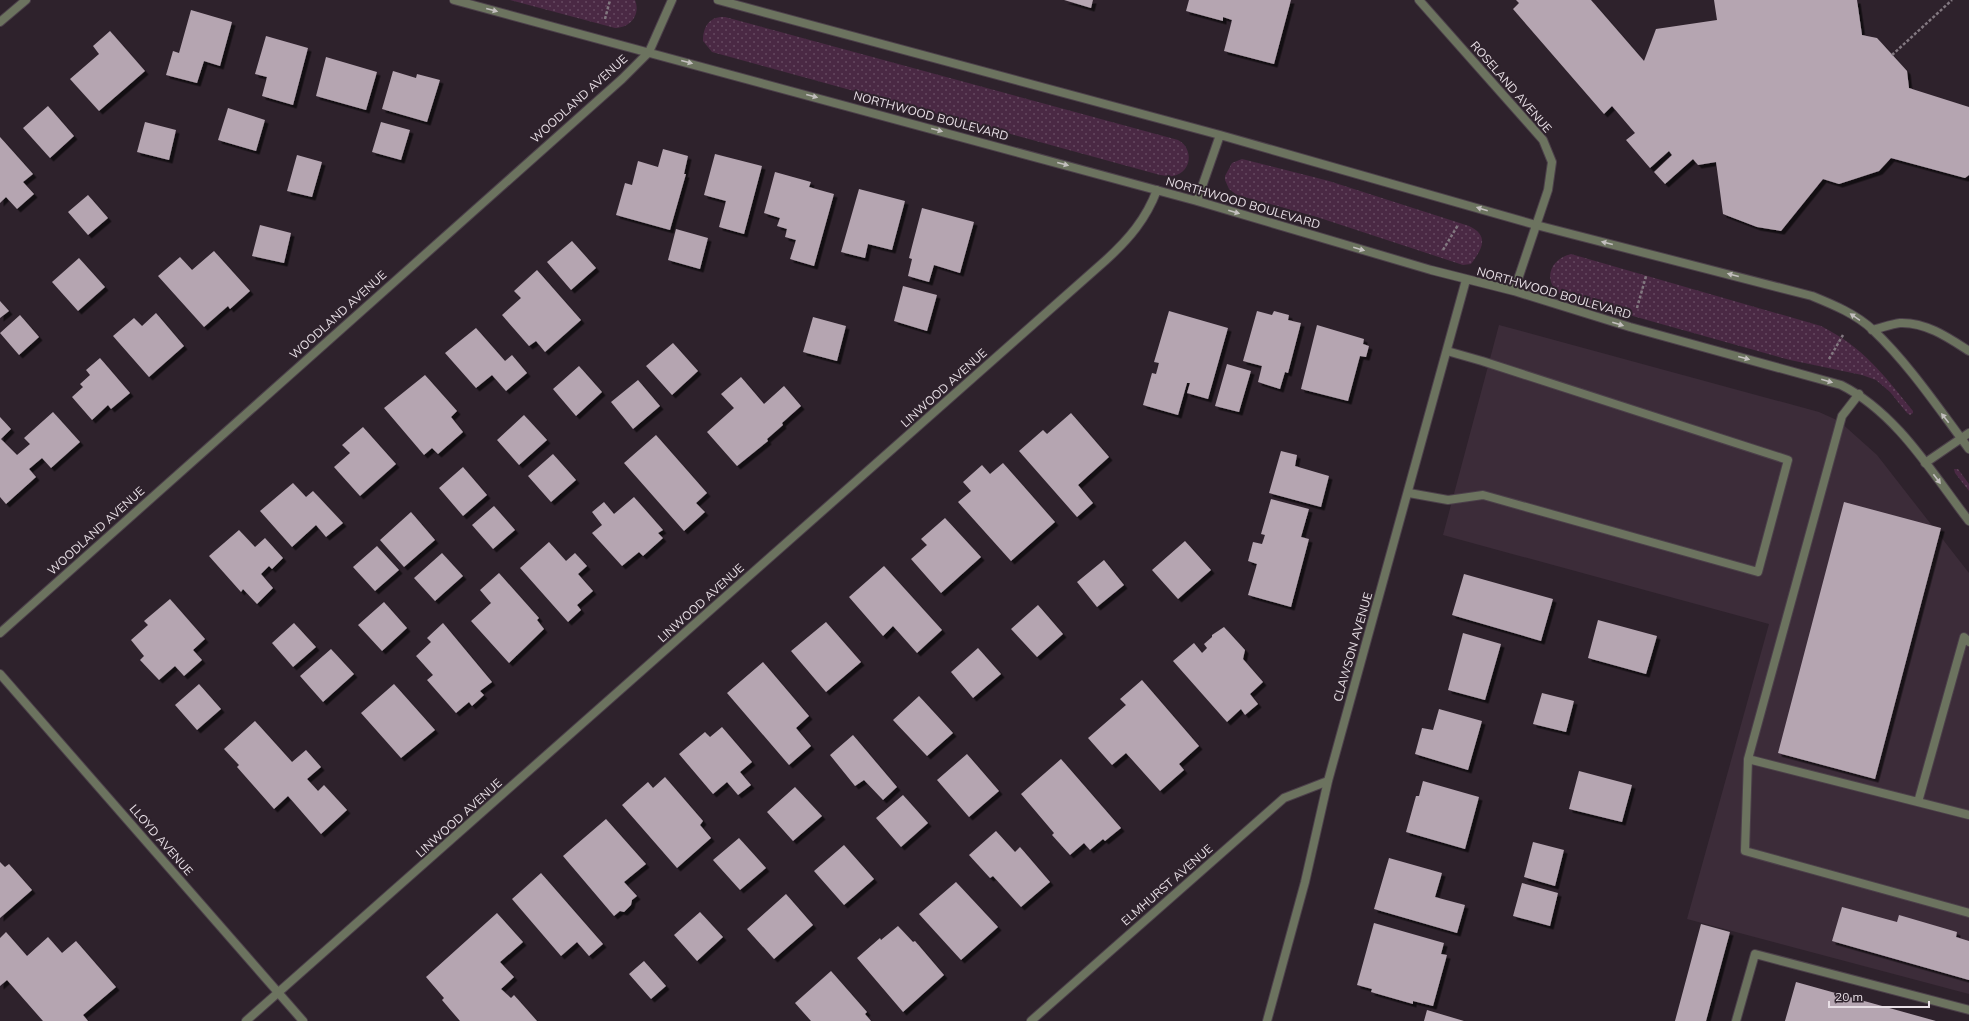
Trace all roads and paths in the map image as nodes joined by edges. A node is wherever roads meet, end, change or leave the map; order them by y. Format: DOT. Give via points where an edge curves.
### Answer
graph roads {
  1 [pos="26,0"];
  2 [pos="454,0"];
  3 [pos="610,0"];
  4 [pos="672,0"];
  5 [pos="718,0"];
  6 [pos="1419,0"];
  7 [pos="1952,0"];
  8 [pos="0,22"];
  9 [pos="603,25"];
  10 [pos="649,52"];
  11 [pos="1892,54"];
  12 [pos="1220,135"];
  13 [pos="1157,190"];
  14 [pos="1197,201"];
  15 [pos="1459,223"];
  16 [pos="1536,225"];
  17 [pos="1442,252"];
  18 [pos="1646,275"];
  19 [pos="1466,280"];
  20 [pos="1514,291"];
  21 [pos="1636,310"];
  22 [pos="1872,330"];
  23 [pos="1843,335"];
  24 [pos="1969,351"];
  25 [pos="1447,352"];
  26 [pos="1826,364"];
  27 [pos="1859,394"];
  28 [pos="1969,433"];
  29 [pos="1961,439"];
  30 [pos="1969,448"];
  31 [pos="1925,463"];
  32 [pos="1409,493"];
  33 [pos="1969,521"];
  34 [pos="0,632"];
  35 [pos="1969,642"];
  36 [pos="0,674"];
  37 [pos="1748,759"];
  38 [pos="1328,781"];
  39 [pos="1918,802"];
  40 [pos="1969,814"];
  41 [pos="1969,913"];
  42 [pos="278,992"];
  43 [pos="1969,1010"];
  44 [pos="246,1021"];
  45 [pos="303,1021"];
  46 [pos="1031,1021"];
  47 [pos="1267,1021"];
  48 [pos="1736,1021"];
  1 -- 8 [label="street"];
  2 -- 10 [label="street, NORTHWOOD BOULEVARD, one-way"];
  3 -- 9 [label="path"];
  4 -- 10 [label="street, WOODLAND AVENUE"];
  5 -- 12 [label="street"];
  6 -- 16 [label="street, ROSELAND AVENUE" via="1543,140 1552,162 1548,190"];
  7 -- 11 [label="path"];
  10 -- 13 [label="street, NORTHWOOD BOULEVARD, one-way"];
  10 -- 34 [label="street, WOODLAND AVENUE" via="622,79"];
  12 -- 14 [label="street"];
  16 -- 12 [label="street, one-way"];
  13 -- 14 [label="street, NORTHWOOD BOULEVARD"];
  13 -- 42 [label="street, LINWOOD AVENUE" via="1142,221 1128,240"];
  14 -- 19 [label="street, NORTHWOOD BOULEVARD, one-way"];
  15 -- 17 [label="path"];
  16 -- 20 [label="street, ROSELAND AVENUE"];
  22 -- 16 [label="street, one-way" via="1838,306 1812,296"];
  18 -- 21 [label="path"];
  19 -- 20 [label="street, NORTHWOOD BOULEVARD"];
  19 -- 25 [label="street, CLAWSON AVENUE"];
  20 -- 27 [label="street, NORTHWOOD BOULEVARD, one-way" via="1630,327 1835,383"];
  22 -- 24 [label="street" via="1901,323 1930,328"];
  29 -- 22 [label="street, one-way" via="1903,364"];
  23 -- 26 [label="path"];
  25 -- 32 [label="street, CLAWSON AVENUE"];
  25 -- 32 [label="street" via="1788,460 1758,572 1483,495 1448,500"];
  27 -- 31 [label="street, NORTHWOOD BOULEVARD" via="1896,426"];
  27 -- 37 [label="street" via="1842,416"];
  28 -- 29 [label="street"];
  29 -- 30 [label="street"];
  29 -- 31 [label="street"];
  31 -- 33 [label="street, NORTHWOOD BOULEVARD, one-way"];
  32 -- 38 [label="street, CLAWSON AVENUE"];
  35 -- 39 [label="street" via="1964,637"];
  36 -- 42 [label="street, LLOYD AVENUE"];
  37 -- 39 [label="street"];
  37 -- 41 [label="street" via="1745,851"];
  38 -- 46 [label="street, ELMHURST AVENUE" via="1284,798"];
  38 -- 47 [label="street, CLAWSON AVENUE" via="1305,882"];
  39 -- 40 [label="street"];
  42 -- 44 [label="street, LINWOOD AVENUE"];
  42 -- 45 [label="street, LLOYD AVENUE"];
  43 -- 48 [label="street" via="1754,954"];
}
